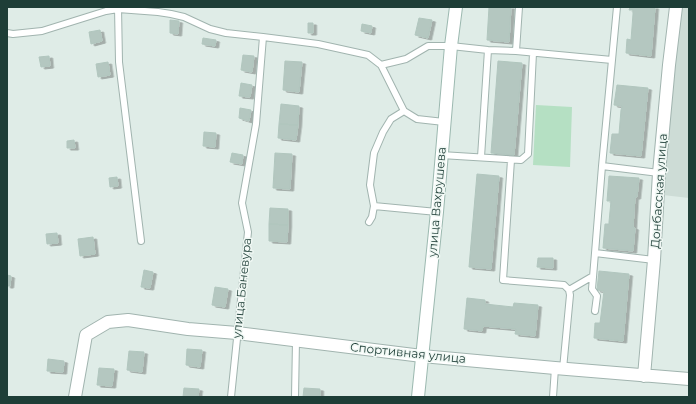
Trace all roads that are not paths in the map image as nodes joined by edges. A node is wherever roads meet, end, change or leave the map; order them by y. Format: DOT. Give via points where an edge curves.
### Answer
graph roads {
  1 [pos="456,7"];
  2 [pos="520,7"];
  3 [pos="617,7"];
  4 [pos="676,7"];
  5 [pos="118,8"];
  6 [pos="7,33"];
  7 [pos="263,37"];
  8 [pos="451,46"];
  9 [pos="488,50"];
  10 [pos="516,51"];
  11 [pos="533,52"];
  12 [pos="612,60"];
  13 [pos="381,65"];
  14 [pos="404,111"];
  15 [pos="444,122"];
  16 [pos="441,154"];
  17 [pos="481,157"];
  18 [pos="511,160"];
  19 [pos="602,166"];
  20 [pos="659,173"];
  21 [pos="374,206"];
  22 [pos="437,212"];
  23 [pos="369,222"];
  24 [pos="141,241"];
  25 [pos="595,253"];
  26 [pos="654,260"];
  27 [pos="593,276"];
  28 [pos="569,290"];
  29 [pos="595,311"];
  30 [pos="237,334"];
  31 [pos="296,340"];
  32 [pos="422,356"];
  33 [pos="559,369"];
  34 [pos="644,376"];
  35 [pos="689,380"];
  36 [pos="75,397"];
  37 [pos="231,397"];
  38 [pos="295,397"];
  39 [pos="418,397"];
  40 [pos="553,397"];
  1 -- 8 [label="street, улица Вахрушева"];
  2 -- 10 [label="lane"];
  3 -- 12 [label="lane"];
  4 -- 20 [label="street, Донбасская улица"];
  5 -- 6 [label="lane" via="42,31"];
  5 -- 7 [label="lane" via="171,14 226,33"];
  5 -- 24 [label="lane" via="119,62"];
  7 -- 13 [label="lane" via="318,44 368,55"];
  7 -- 30 [label="lane, улица Баневура" via="256,124 242,203 248,232"];
  8 -- 9 [label="lane"];
  8 -- 13 [label="lane" via="428,46 406,59"];
  8 -- 15 [label="street, улица Вахрушева"];
  9 -- 10 [label="lane"];
  9 -- 17 [label="lane"];
  10 -- 11 [label="lane"];
  11 -- 12 [label="lane"];
  11 -- 18 [label="lane" via="528,154 521,160"];
  12 -- 19 [label="lane"];
  13 -- 14 [label="lane"];
  14 -- 15 [label="lane" via="417,119"];
  14 -- 21 [label="lane" via="390,119 374,153 370,185"];
  15 -- 16 [label="street, улица Вахрушева"];
  16 -- 17 [label="lane"];
  16 -- 22 [label="street, улица Вахрушева"];
  17 -- 18 [label="lane"];
  18 -- 28 [label="lane" via="503,280 564,285"];
  19 -- 20 [label="lane"];
  19 -- 25 [label="lane"];
  20 -- 26 [label="street, Донбасская улица"];
  21 -- 22 [label="lane"];
  21 -- 23 [label="lane"];
  22 -- 32 [label="street, улица Вахрушева"];
  25 -- 26 [label="lane"];
  25 -- 27 [label="lane"];
  26 -- 34 [label="street, Донбасская улица"];
  27 -- 28 [label="lane"];
  27 -- 29 [label="lane" via="592,289 597,296"];
  28 -- 33 [label="lane"];
  30 -- 31 [label="street, Спортивная улица"];
  30 -- 36 [label="street, Спортивная улица" via="128,320 108,322 86,335"];
  30 -- 37 [label="lane, улица Баневура"];
  31 -- 32 [label="street, Спортивная улица"];
  31 -- 38 [label="lane"];
  32 -- 33 [label="street, Спортивная улица"];
  32 -- 39 [label="street, улица Вахрушева"];
  33 -- 34 [label="street, Спортивная улица"];
  33 -- 40 [label="lane"];
  34 -- 35 [label="street, Спортивная улица"];
}
